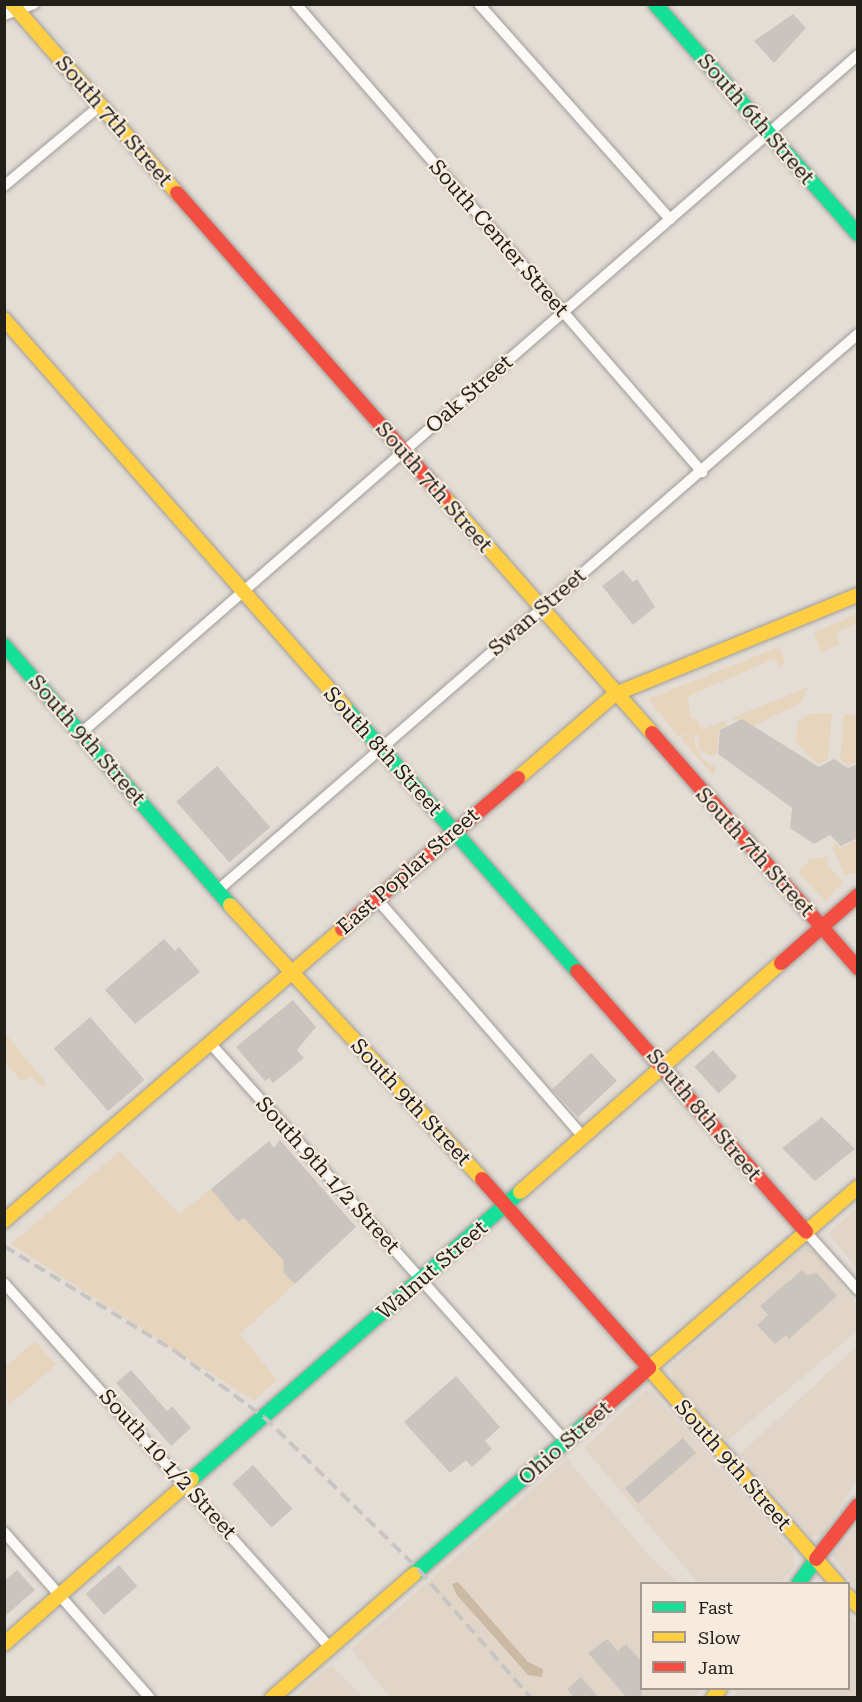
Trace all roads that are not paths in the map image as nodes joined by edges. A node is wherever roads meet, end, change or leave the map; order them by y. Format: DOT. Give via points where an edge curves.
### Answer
graph roads {
  1 [pos="34,4"];
  2 [pos="296,4"];
  3 [pos="479,4"];
  4 [pos="655,4"];
  5 [pos="11,10"];
  6 [pos="858,55"];
  7 [pos="101,105"];
  8 [pos="768,134"];
  9 [pos="4,186"];
  10 [pos="670,219"];
  11 [pos="858,234"];
  12 [pos="563,312"];
  13 [pos="4,319"];
  14 [pos="858,334"];
  15 [pos="402,452"];
  16 [pos="702,472"];
  17 [pos="241,594"];
  18 [pos="858,595"];
  19 [pos="540,609"];
  20 [pos="4,645"];
  21 [pos="615,694"];
  22 [pos="81,733"];
  23 [pos="381,750"];
  24 [pos="455,830"];
  25 [pos="217,891"];
  26 [pos="858,895"];
  27 [pos="377,899"];
  28 [pos="822,927"];
  29 [pos="858,968"];
  30 [pos="292,972"];
  31 [pos="210,1043"];
  32 [pos="664,1066"];
  33 [pos="584,1138"];
  34 [pos="858,1187"];
  35 [pos="507,1206"];
  36 [pos="4,1221"];
  37 [pos="806,1232"];
  38 [pos="421,1279"];
  39 [pos="4,1283"];
  40 [pos="858,1290"];
  41 [pos="649,1368"];
  42 [pos="566,1442"];
  43 [pos="187,1485"];
  44 [pos="858,1505"];
  45 [pos="4,1532"];
  46 [pos="816,1559"];
  47 [pos="799,1582"];
  48 [pos="836,1582"];
  49 [pos="61,1596"];
  50 [pos="4,1644"];
  51 [pos="330,1647"];
  52 [pos="150,1698"];
  53 [pos="272,1698"];
  1 -- 5 [label="street"];
  2 -- 12 [label="street, South Center Street"];
  3 -- 10 [label="street"];
  4 -- 8 [label="street, South 6th Street"];
  5 -- 7 [label="street, South 7th Street"];
  6 -- 8 [label="street, Oak Street"];
  7 -- 9 [label="street"];
  7 -- 15 [label="street, South 7th Street"];
  8 -- 10 [label="street, Oak Street"];
  8 -- 11 [label="street, South 6th Street"];
  10 -- 12 [label="street, Oak Street"];
  12 -- 15 [label="street, Oak Street"];
  12 -- 16 [label="street, South Center Street"];
  13 -- 17 [label="street, South 8th Street"];
  14 -- 16 [label="street, Swan Street"];
  15 -- 17 [label="street, Oak Street"];
  15 -- 19 [label="street, South 7th Street"];
  16 -- 19 [label="street, Swan Street"];
  17 -- 22 [label="street, Oak Street"];
  17 -- 23 [label="street, South 8th Street"];
  18 -- 21 [label="street, East Poplar Street"];
  19 -- 21 [label="street, South 7th Street"];
  19 -- 23 [label="street, Swan Street"];
  20 -- 22 [label="street, South 9th Street"];
  21 -- 24 [label="street, East Poplar Street"];
  21 -- 28 [label="street, South 7th Street"];
  22 -- 25 [label="street, South 9th Street"];
  23 -- 24 [label="street, South 8th Street"];
  23 -- 25 [label="street, Swan Street"];
  24 -- 27 [label="street, East Poplar Street"];
  24 -- 32 [label="street, South 8th Street"];
  25 -- 30 [label="street, South 9th Street"];
  26 -- 28 [label="street, Walnut Street"];
  27 -- 30 [label="street, East Poplar Street"];
  27 -- 33 [label="street"];
  28 -- 29 [label="street, South 7th Street"];
  28 -- 32 [label="street, Walnut Street"];
  30 -- 31 [label="street, East Poplar Street"];
  30 -- 35 [label="street, South 9th Street"];
  31 -- 36 [label="street, East Poplar Street"];
  31 -- 38 [label="street, South 9th 1/2 Street"];
  32 -- 33 [label="street, Walnut Street"];
  32 -- 37 [label="street, South 8th Street" via="730,1149"];
  33 -- 35 [label="street, Walnut Street"];
  34 -- 37 [label="street, Ohio Street"];
  35 -- 38 [label="street, Walnut Street"];
  35 -- 41 [label="street, South 9th Street"];
  37 -- 40 [label="street, South 8th Street"];
  37 -- 41 [label="street, Ohio Street"];
  38 -- 42 [label="street, South 9th 1/2 Street"];
  38 -- 43 [label="street, Walnut Street"];
  39 -- 43 [label="street, South 10 1/2 Street"];
  41 -- 42 [label="street, Ohio Street"];
  41 -- 46 [label="street, South 9th Street"];
  42 -- 51 [label="street, Ohio Street"];
  43 -- 49 [label="street, Walnut Street"];
  43 -- 51 [label="street, South 10 1/2 Street"];
  44 -- 46 [label="street"];
  45 -- 49 [label="street"];
  46 -- 47 [label="street"];
  46 -- 48 [label="street, South 9th Street"];
  49 -- 50 [label="street, Walnut Street"];
  49 -- 52 [label="street"];
  51 -- 53 [label="street, Ohio Street"];
}
